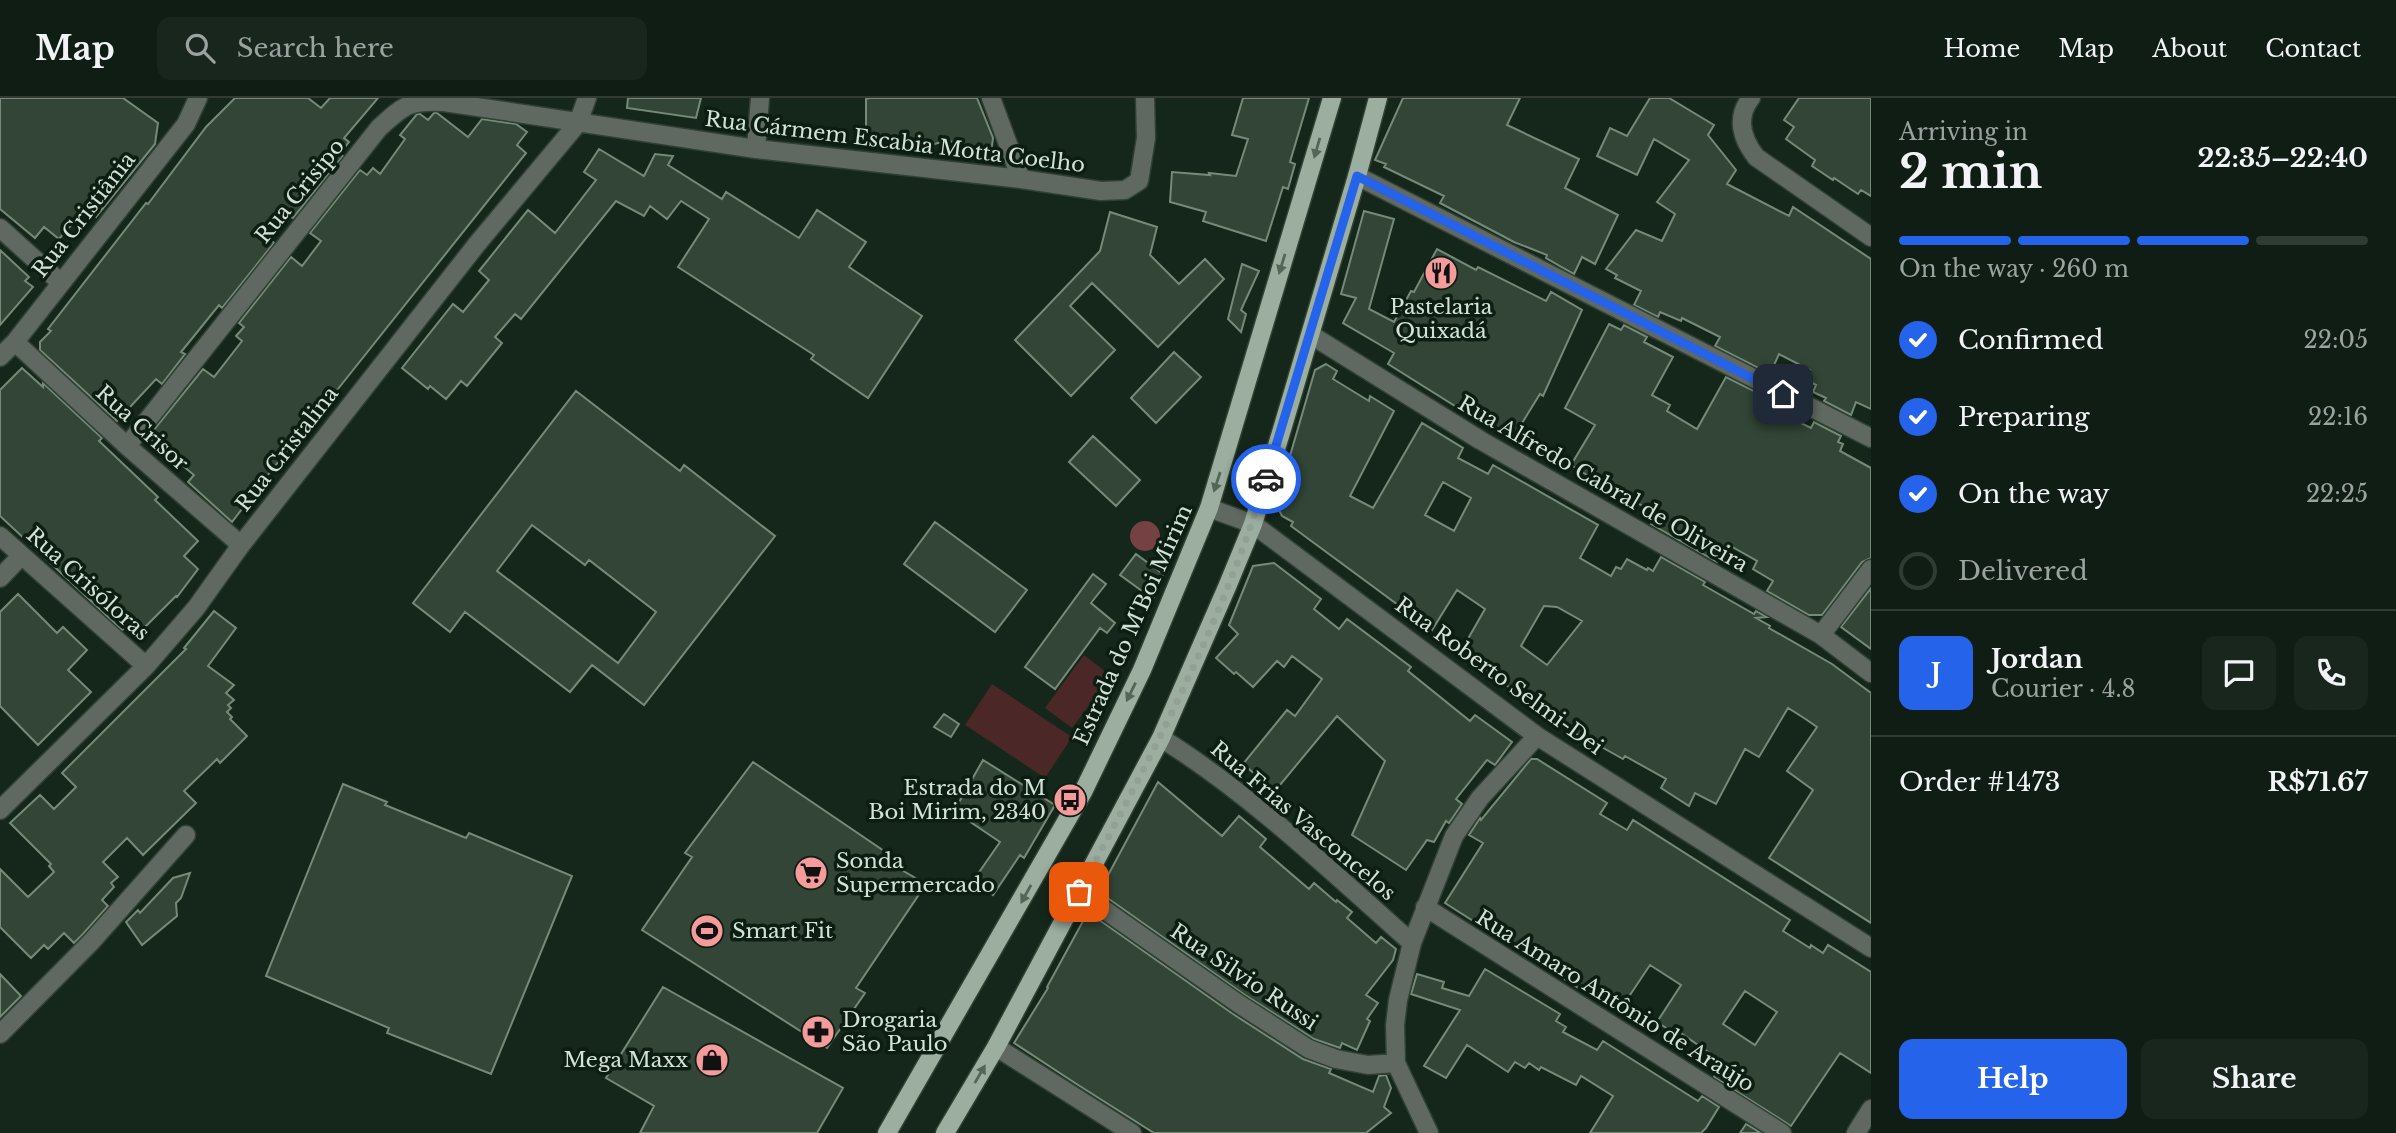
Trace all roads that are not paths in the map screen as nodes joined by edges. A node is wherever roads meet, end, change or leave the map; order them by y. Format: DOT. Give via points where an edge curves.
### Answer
graph roads {
  1 [pos="198,98"];
  2 [pos="587,98"];
  3 [pos="760,98"];
  4 [pos="991,98"];
  5 [pos="1145,98"];
  6 [pos="1332,98"];
  7 [pos="1378,98"];
  8 [pos="1748,102"];
  9 [pos="578,122"];
  10 [pos="756,149"];
  11 [pos="1357,176"];
  12 [pos="1021,179"];
  13 [pos="0,228"];
  14 [pos="1871,237"];
  15 [pos="60,282"];
  16 [pos="1311,335"];
  17 [pos="15,342"];
  18 [pos="0,357"];
  19 [pos="1871,438"];
  20 [pos="127,446"];
  21 [pos="1209,508"];
  22 [pos="1253,524"];
  23 [pos="0,536"];
  24 [pos="241,545"];
  25 [pos="21,556"];
  26 [pos="1871,569"];
  27 [pos="0,578"];
  28 [pos="1821,635"];
  29 [pos="146,666"];
  30 [pos="1871,673"];
  31 [pos="1537,736"];
  32 [pos="1161,738"];
  33 [pos="0,810"];
  34 [pos="186,835"];
  35 [pos="1079,892"];
  36 [pos="1425,907"];
  37 [pos="1412,943"];
  38 [pos="1871,948"];
  39 [pos="0,1034"];
  40 [pos="996,1047"];
  41 [pos="1396,1063"];
  42 [pos="1871,1109"];
  43 [pos="887,1133"];
  44 [pos="946,1133"];
  45 [pos="1132,1133"];
  46 [pos="1429,1133"];
  47 [pos="1782,1133"];
  48 [pos="1856,1133"];
  1 -- 15 [label="street, Rua Cristiânia" via="186,124"];
  2 -- 9 [label="street, Rua Cristalina"];
  3 -- 10 [label="street"];
  4 -- 12 [label="street"];
  5 -- 12 [label="street, Rua Cármem Escabia Motta Coelho" via="1146,138 1139,181 1125,190 1101,191"];
  6 -- 21 [label="main road, Estrada do M'Boi Mirim, one-way"];
  7 -- 11 [label="main road"];
  8 -- 14 [label="street" via="1741,129 1756,157"];
  9 -- 10 [label="street, Rua Cármem Escabia Motta Coelho"];
  9 -- 20 [label="street, Rua Crisipo" via="444,102 421,101 402,107 379,128"];
  9 -- 24 [label="street, Rua Cristalina"];
  10 -- 12 [label="street, Rua Cármem Escabia Motta Coelho"];
  11 -- 16 [label="main road"];
  11 -- 19 [label="street"];
  13 -- 15 [label="street"];
  15 -- 17 [label="street, Rua Cristiânia"];
  16 -- 22 [label="main road"];
  16 -- 28 [label="street, Rua Alfredo Cabral de Oliveira" via="1480,440"];
  17 -- 18 [label="street, Rua Cristiânia"];
  17 -- 20 [label="street, Rua Crisor"];
  20 -- 24 [label="street, Rua Crisor"];
  21 -- 22 [label="street, Rua Roberto Selmi-Dei"];
  21 -- 43 [label="main road, Estrada do M'Boi Mirim, one-way" via="1142,670 1083,792"];
  22 -- 31 [label="street, Rua Roberto Selmi-Dei"];
  22 -- 32 [label="main road"];
  23 -- 25 [label="street, Rua Crisóloras"];
  24 -- 29 [label="street, Rua Cristalina" via="196,608"];
  25 -- 27 [label="street"];
  25 -- 29 [label="street, Rua Crisóloras"];
  26 -- 28 [label="street"];
  28 -- 30 [label="street, Rua Alfredo Cabral de Oliveira"];
  29 -- 33 [label="street, Rua Cristalina"];
  31 -- 36 [label="street" via="1480,798 1454,836"];
  31 -- 38 [label="street, Rua Roberto Selmi-Dei"];
  32 -- 35 [label="main road"];
  32 -- 37 [label="street, Rua Frias Vasconcelos" via="1311,853"];
  34 -- 39 [label="street" via="91,942"];
  35 -- 40 [label="main road"];
  35 -- 41 [label="street, Rua Silvio Russi" via="1309,1049 1368,1065"];
  36 -- 37 [label="street"];
  36 -- 47 [label="street, Rua Amaro Antônio de Araújo"];
  37 -- 41 [label="street" via="1398,1000"];
  44 -- 40 [label="main road, one-way"];
  40 -- 45 [label="street"];
  41 -- 46 [label="street"];
  42 -- 48 [label="street"];
}
